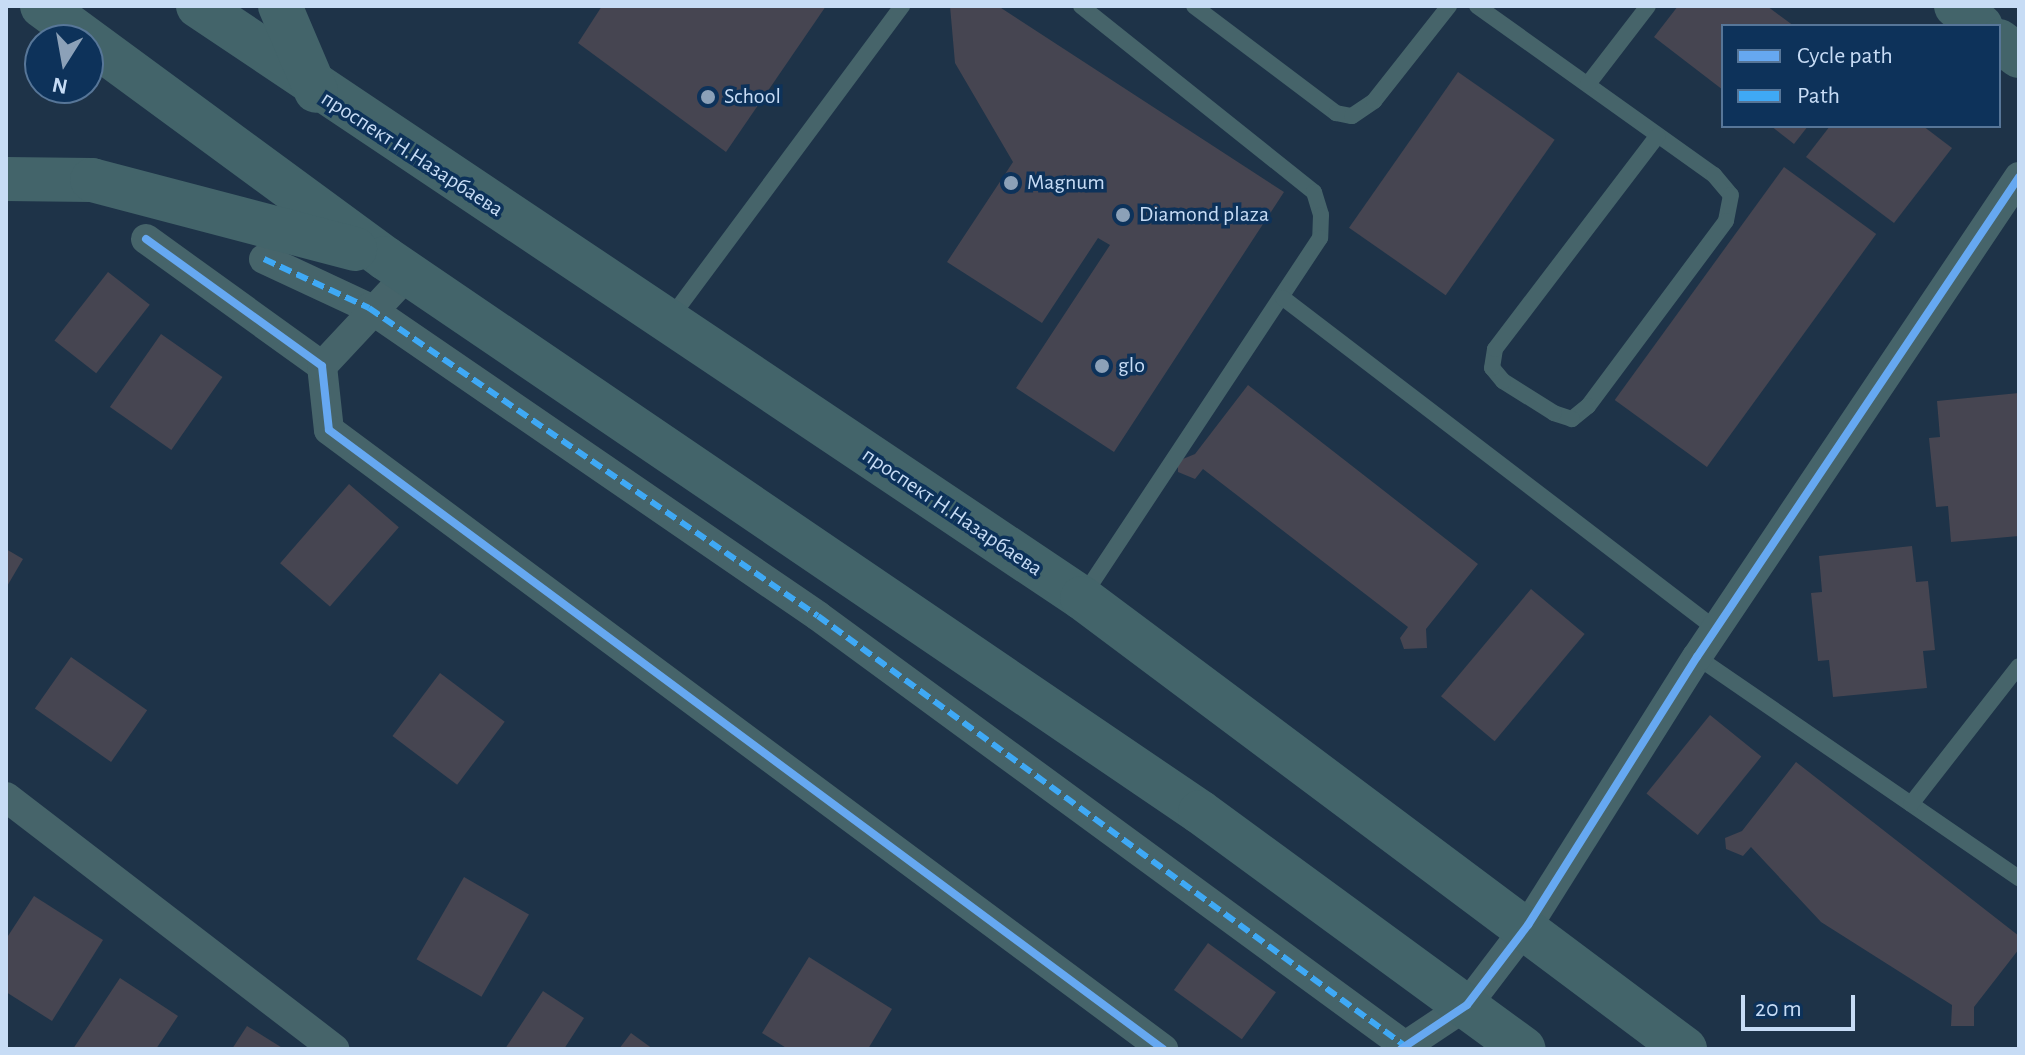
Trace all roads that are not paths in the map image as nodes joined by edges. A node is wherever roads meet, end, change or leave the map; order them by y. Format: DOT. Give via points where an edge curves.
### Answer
graph roads {
  1 [pos="42,6"];
  2 [pos="198,6"];
  3 [pos="280,6"];
  4 [pos="902,6"];
  5 [pos="1081,6"];
  6 [pos="1194,6"];
  7 [pos="1449,6"];
  8 [pos="1477,6"];
  9 [pos="1648,6"];
  10 [pos="1956,6"];
  11 [pos="1978,24"];
  12 [pos="2001,42"];
  13 [pos="2019,56"];
  14 [pos="1588,84"];
  15 [pos="316,91"];
  16 [pos="1657,136"];
  17 [pos="2019,177"];
  18 [pos="6,179"];
  19 [pos="146,239"];
  20 [pos="264,259"];
  21 [pos="398,265"];
  22 [pos="1283,298"];
  23 [pos="369,308"];
  24 [pos="667,323"];
  25 [pos="322,366"];
  26 [pos="1082,598"];
  27 [pos="1716,629"];
  28 [pos="1697,657"];
  29 [pos="2019,666"];
  30 [pos="6,797"];
  31 [pos="1911,804"];
  32 [pos="2019,878"];
  33 [pos="1528,925"];
  34 [pos="1467,1005"];
  35 [pos="1403,1048"];
  36 [pos="335,1049"];
  37 [pos="1163,1049"];
  38 [pos="1524,1049"];
  39 [pos="1685,1049"];
  1 -- 21 [label="main road"];
  2 -- 15 [label="main road, проспект Н.Назарбаева"];
  3 -- 15 [label="main road"];
  4 -- 24 [label="lane"];
  5 -- 22 [label="lane" via="1314,192 1320,238"];
  6 -- 7 [label="lane" via="1336,113 1352,116 1374,101"];
  8 -- 14 [label="lane"];
  9 -- 14 [label="lane"];
  10 -- 11 [label="main road"];
  12 -- 13 [label="main road"];
  14 -- 16 [label="lane"];
  15 -- 24 [label="main road, проспект Н.Назарбаева"];
  16 -- 16 [label="lane" via="1731,195 1726,221 1588,406 1572,419 1554,413 1503,381 1492,368 1495,349"];
  17 -- 27 [label="street"];
  18 -- 21 [label="main road" via="92,180"];
  19 -- 25 [label="street"];
  20 -- 23 [label="street"];
  21 -- 23 [label="street"];
  21 -- 34 [label="main road" via="1200,812"];
  22 -- 26 [label="lane"];
  22 -- 27 [label="lane"];
  23 -- 25 [label="street"];
  23 -- 35 [label="street" via="818,616"];
  24 -- 26 [label="main road, проспект Н.Назарбаева"];
  25 -- 37 [label="street" via="329,430"];
  26 -- 33 [label="main road, проспект Н.Назарбаева"];
  27 -- 28 [label="street"];
  28 -- 31 [label="lane"];
  28 -- 33 [label="street"];
  29 -- 31 [label="lane"];
  30 -- 36 [label="street"];
  31 -- 32 [label="lane"];
  33 -- 34 [label="street"];
  33 -- 39 [label="main road, проспект Н.Назарбаева"];
  34 -- 35 [label="street"];
  34 -- 38 [label="main road"];
}
